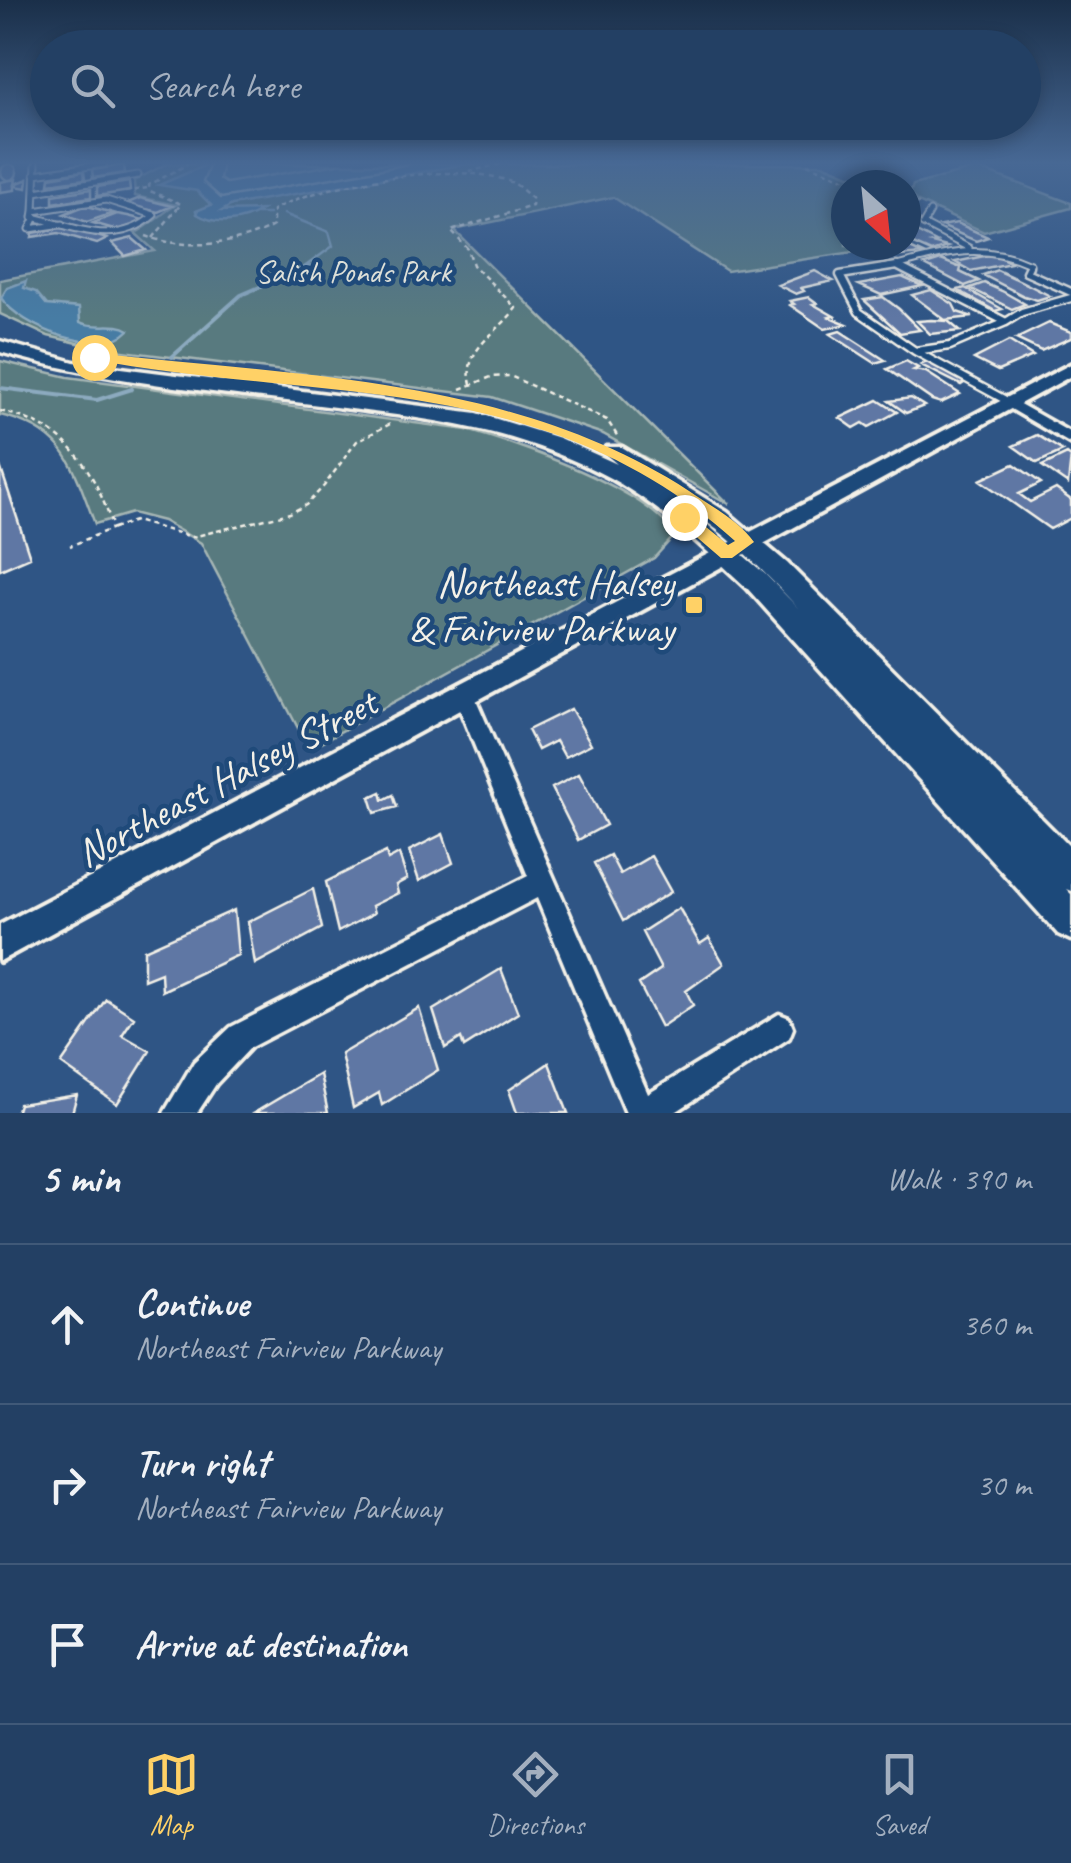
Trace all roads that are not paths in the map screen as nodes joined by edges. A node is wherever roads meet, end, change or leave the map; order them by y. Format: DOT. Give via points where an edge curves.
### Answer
graph roads {
  1 [pos="34,216"];
  2 [pos="41,216"];
  3 [pos="153,216"];
  4 [pos="928,216"];
  5 [pos="66,224"];
  6 [pos="969,248"];
  7 [pos="898,266"];
  8 [pos="1071,295"];
  9 [pos="1006,322"];
  10 [pos="0,328"];
  11 [pos="0,346"];
  12 [pos="915,351"];
  13 [pos="1071,368"];
  14 [pos="1009,402"];
  15 [pos="1071,439"];
  16 [pos="736,548"];
  17 [pos="464,694"];
  18 [pos="1071,873"];
  19 [pos="540,884"];
  20 [pos="1071,921"];
  21 [pos="0,944"];
  22 [pos="779,1028"];
  23 [pos="179,1113"];
  24 [pos="643,1113"];
  1 -- 5 [label="lane" via="30,229"];
  2 -- 5 [label="lane"];
  3 -- 5 [label="lane" via="115,238"];
  4 -- 6 [label="lane" via="923,224"];
  6 -- 7 [label="lane"];
  6 -- 8 [label="lane" via="1004,249 1030,264 1026,272"];
  7 -- 9 [label="lane"];
  7 -- 12 [label="lane" via="840,276 845,297 861,317"];
  8 -- 9 [label="lane"];
  9 -- 12 [label="lane" via="950,346"];
  10 -- 16 [label="main road" via="94,357 449,399 531,419 614,452 688,496"];
  11 -- 16 [label="main road" via="73,367 492,423 622,475"];
  12 -- 14 [label="lane"];
  13 -- 14 [label="main road, Northeast Halsey Street"];
  14 -- 15 [label="street"];
  14 -- 16 [label="main road, Northeast Halsey Street"];
  16 -- 17 [label="main road, Northeast Halsey Street"];
  16 -- 18 [label="main road"];
  16 -- 20 [label="main road"];
  17 -- 19 [label="street"];
  17 -- 21 [label="main road, Northeast Halsey Street"];
  19 -- 23 [label="street" via="241,1037 205,1073"];
  19 -- 24 [label="street"];
  22 -- 24 [label="street"];
}
